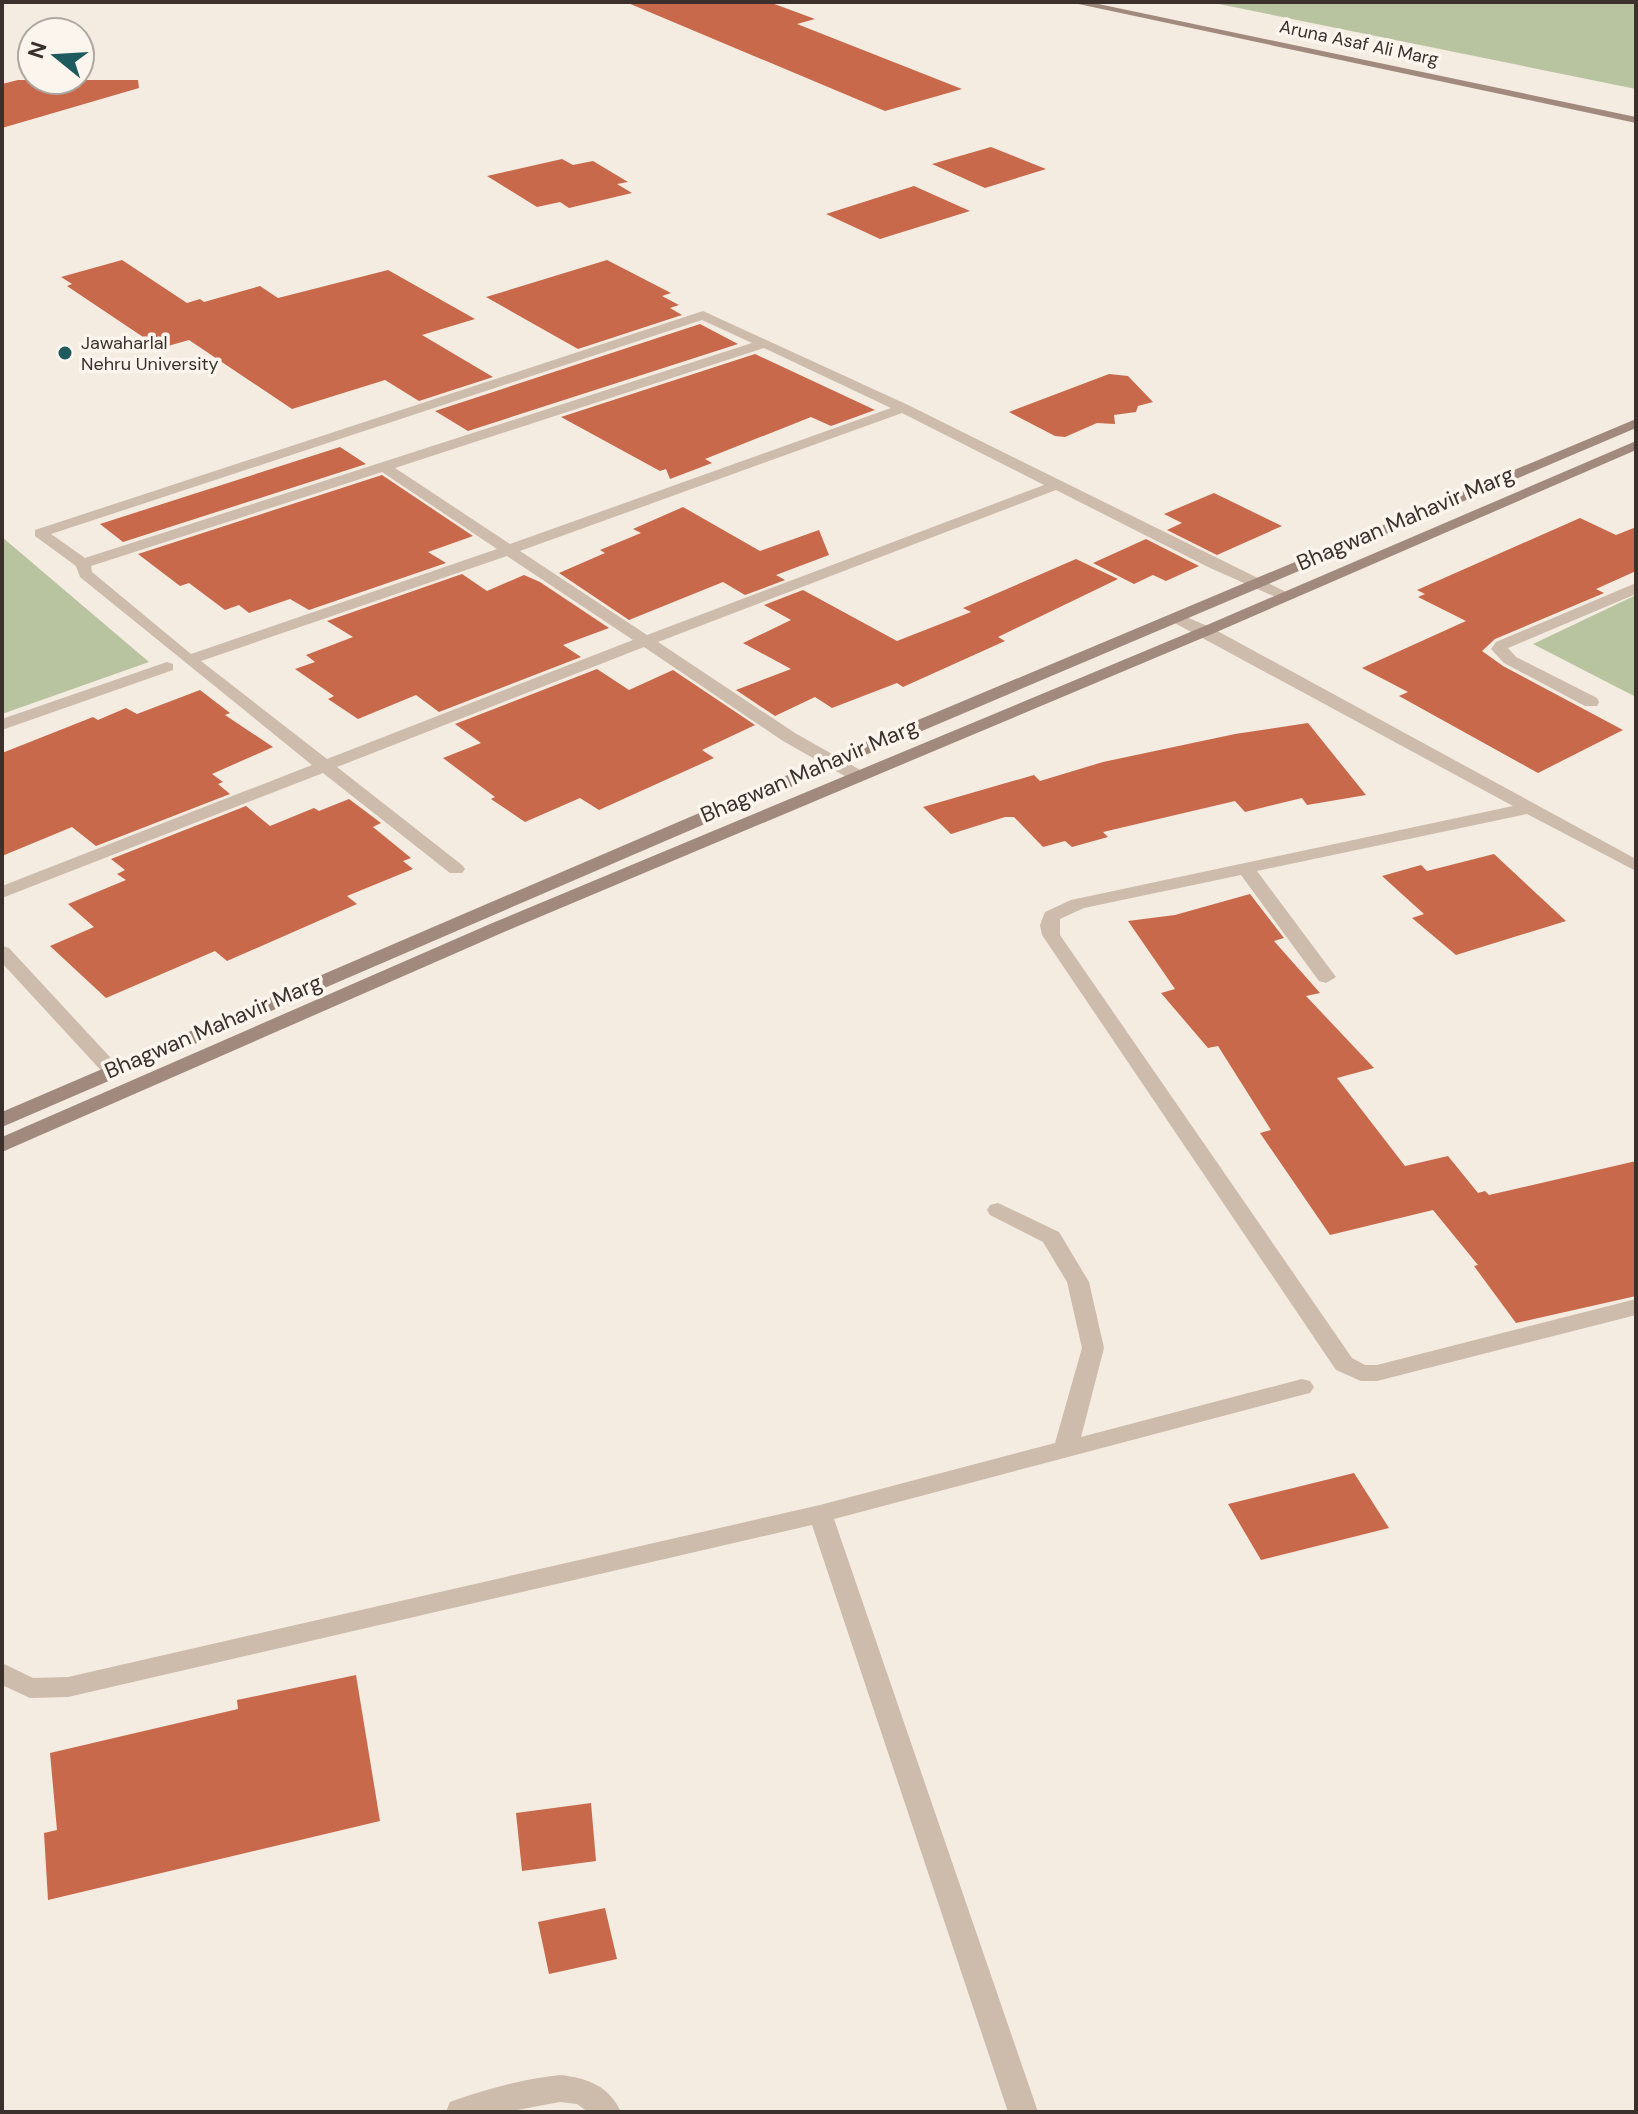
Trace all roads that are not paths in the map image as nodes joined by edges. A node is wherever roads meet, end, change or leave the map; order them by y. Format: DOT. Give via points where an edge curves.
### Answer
graph roads {
  1 [pos="1074,2"];
  2 [pos="1122,2"];
  3 [pos="1636,110"];
  4 [pos="1636,120"];
  5 [pos="766,343"];
  6 [pos="903,408"];
  7 [pos="1636,423"];
  8 [pos="1585,445"];
  9 [pos="1636,445"];
  10 [pos="1613,454"];
  11 [pos="383,466"];
  12 [pos="1054,486"];
  13 [pos="508,550"];
  14 [pos="83,564"];
  15 [pos="1255,585"];
  16 [pos="1636,588"];
  17 [pos="1286,596"];
  18 [pos="1177,618"];
  19 [pos="1206,631"];
  20 [pos="646,641"];
  21 [pos="189,660"];
  22 [pos="167,667"];
  23 [pos="1591,702"];
  24 [pos="2,725"];
  25 [pos="831,763"];
  26 [pos="327,767"];
  27 [pos="856,775"];
  28 [pos="1530,808"];
  29 [pos="1636,866"];
  30 [pos="456,869"];
  31 [pos="1246,869"];
  32 [pos="2,892"];
  33 [pos="2,952"];
  34 [pos="1326,977"];
  35 [pos="114,1073"];
  36 [pos="2,1120"];
  37 [pos="2,1145"];
  38 [pos="998,1210"];
  39 [pos="1636,1307"];
  40 [pos="1302,1387"];
  41 [pos="1066,1447"];
  42 [pos="820,1514"];
  43 [pos="2,1673"];
  44 [pos="461,2112"];
  45 [pos="606,2112"];
  46 [pos="1023,2112"];
  1 -- 4 [label="street, Aruna Asaf Ali Marg"];
  2 -- 3 [label="street, Aruna Asaf Ali Marg"];
  5 -- 6 [label="street"];
  5 -- 11 [label="street"];
  5 -- 14 [label="street" via="701,316 40,533"];
  6 -- 12 [label="street"];
  6 -- 13 [label="street"];
  7 -- 8 [label="street, Bhagwan Mahavir Marg"];
  8 -- 10 [label="street"];
  8 -- 15 [label="street, Bhagwan Mahavir Marg"];
  9 -- 10 [label="street, Bhagwan Mahavir Marg"];
  10 -- 17 [label="street, Bhagwan Mahavir Marg"];
  11 -- 13 [label="street"];
  11 -- 14 [label="street"];
  12 -- 15 [label="street"];
  12 -- 20 [label="street"];
  13 -- 20 [label="street"];
  13 -- 21 [label="street"];
  14 -- 21 [label="street" via="85,574"];
  15 -- 17 [label="street"];
  15 -- 18 [label="street, Bhagwan Mahavir Marg"];
  16 -- 23 [label="street" via="1499,649 1510,660"];
  17 -- 19 [label="street, Bhagwan Mahavir Marg"];
  18 -- 19 [label="street"];
  18 -- 25 [label="street, Bhagwan Mahavir Marg"];
  19 -- 27 [label="street, Bhagwan Mahavir Marg"];
  19 -- 28 [label="street"];
  20 -- 25 [label="street"];
  20 -- 26 [label="street"];
  21 -- 26 [label="street"];
  22 -- 24 [label="street"];
  25 -- 27 [label="street"];
  25 -- 35 [label="street, Bhagwan Mahavir Marg"];
  26 -- 30 [label="street"];
  26 -- 32 [label="street"];
  27 -- 37 [label="street, Bhagwan Mahavir Marg"];
  28 -- 29 [label="street"];
  28 -- 31 [label="street"];
  31 -- 34 [label="street"];
  31 -- 39 [label="street" via="1070,906 1052,916 1051,935 1344,1364 1361,1373 1377,1373"];
  33 -- 35 [label="street"];
  35 -- 36 [label="street, Bhagwan Mahavir Marg"];
  38 -- 41 [label="street" via="1051,1237 1078,1282 1093,1348"];
  40 -- 41 [label="street"];
  41 -- 42 [label="street"];
  42 -- 43 [label="street" via="68,1687 30,1688"];
  42 -- 46 [label="street"];
  44 -- 45 [label="street" via="570,2088 599,2099"];
}
